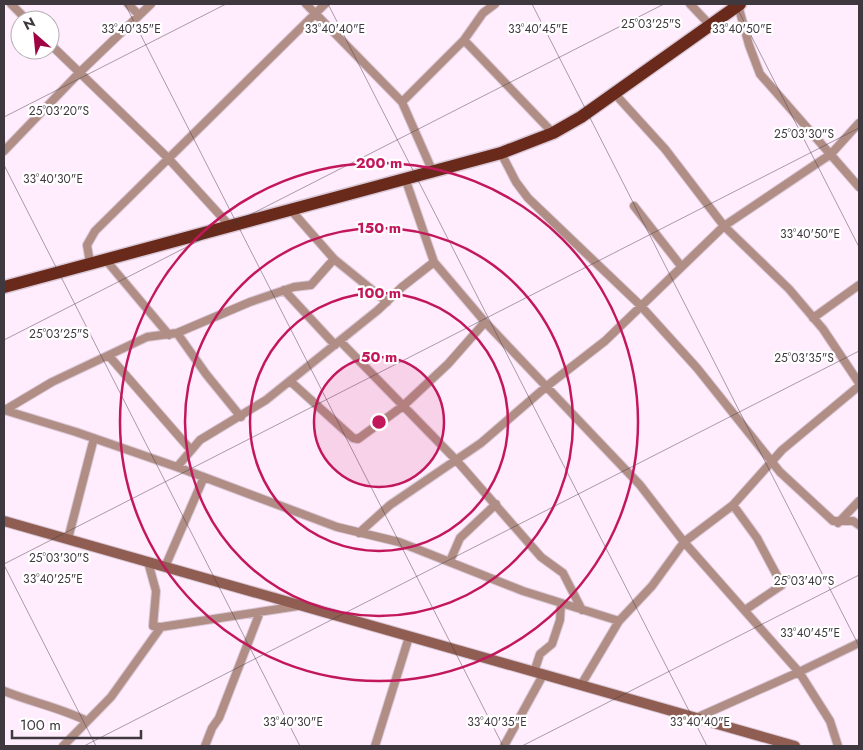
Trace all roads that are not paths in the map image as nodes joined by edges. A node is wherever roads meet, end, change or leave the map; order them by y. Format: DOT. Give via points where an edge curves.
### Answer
graph roads {
  1 [pos="128,4"];
  2 [pos="151,4"];
  3 [pos="306,4"];
  4 [pos="324,4"];
  5 [pos="495,4"];
  6 [pos="690,4"];
  7 [pos="739,4"];
  8 [pos="316,14"];
  9 [pos="139,15"];
  10 [pos="710,25"];
  11 [pos="464,40"];
  12 [pos="60,54"];
  13 [pos="79,73"];
  14 [pos="616,94"];
  15 [pos="402,102"];
  16 [pos="859,123"];
  17 [pos="553,133"];
  18 [pos="4,151"];
  19 [pos="502,153"];
  20 [pos="831,154"];
  21 [pos="168,158"];
  22 [pos="432,170"];
  23 [pos="405,178"];
  24 [pos="859,187"];
  25 [pos="634,206"];
  26 [pos="290,209"];
  27 [pos="229,225"];
  28 [pos="724,226"];
  29 [pos="105,259"];
  30 [pos="334,259"];
  31 [pos="434,262"];
  32 [pos="90,263"];
  33 [pos="681,266"];
  34 [pos="859,284"];
  35 [pos="4,287"];
  36 [pos="284,290"];
  37 [pos="387,302"];
  38 [pos="640,305"];
  39 [pos="813,318"];
  40 [pos="485,322"];
  41 [pos="173,334"];
  42 [pos="338,343"];
  43 [pos="109,356"];
  44 [pos="290,380"];
  45 [pos="859,382"];
  46 [pos="547,386"];
  47 [pos="859,386"];
  48 [pos="403,406"];
  49 [pos="5,410"];
  50 [pos="242,417"];
  51 [pos="94,438"];
  52 [pos="190,449"];
  53 [pos="457,461"];
  54 [pos="772,461"];
  55 [pos="176,467"];
  56 [pos="204,477"];
  57 [pos="859,501"];
  58 [pos="496,504"];
  59 [pos="733,506"];
  60 [pos="4,521"];
  61 [pos="838,523"];
  62 [pos="859,525"];
  63 [pos="359,533"];
  64 [pos="68,540"];
  65 [pos="684,542"];
  66 [pos="450,561"];
  67 [pos="148,562"];
  68 [pos="165,567"];
  69 [pos="561,603"];
  70 [pos="300,606"];
  71 [pos="582,610"];
  72 [pos="745,610"];
  73 [pos="260,612"];
  74 [pos="619,621"];
  75 [pos="162,627"];
  76 [pos="409,637"];
  77 [pos="859,643"];
  78 [pos="799,672"];
  79 [pos="539,674"];
  80 [pos="581,685"];
  81 [pos="4,691"];
  82 [pos="696,718"];
  83 [pos="87,721"];
  84 [pos="783,744"];
  85 [pos="62,746"];
  86 [pos="204,746"];
  87 [pos="375,746"];
  88 [pos="504,746"];
  89 [pos="795,746"];
  90 [pos="838,746"];
  1 -- 9 [label="street"];
  2 -- 9 [label="street"];
  3 -- 8 [label="street"];
  4 -- 8 [label="street"];
  5 -- 11 [label="street" via="483,13"];
  6 -- 10 [label="street"];
  7 -- 10 [label="highway"];
  7 -- 20 [label="street" via="760,74"];
  8 -- 15 [label="street"];
  8 -- 21 [label="street"];
  9 -- 13 [label="street"];
  10 -- 14 [label="highway"];
  11 -- 15 [label="street"];
  11 -- 17 [label="street"];
  12 -- 13 [label="street"];
  13 -- 18 [label="street"];
  13 -- 21 [label="street"];
  14 -- 17 [label="highway"];
  14 -- 28 [label="street" via="665,149"];
  15 -- 22 [label="street"];
  16 -- 20 [label="street"];
  17 -- 19 [label="highway"];
  19 -- 22 [label="highway"];
  19 -- 38 [label="street" via="528,198"];
  20 -- 24 [label="street"];
  20 -- 28 [label="street"];
  21 -- 27 [label="street"];
  21 -- 32 [label="street" via="88,240"];
  22 -- 23 [label="highway"];
  23 -- 26 [label="highway"];
  23 -- 31 [label="street"];
  25 -- 33 [label="street"];
  26 -- 27 [label="highway"];
  26 -- 30 [label="street"];
  27 -- 29 [label="highway"];
  28 -- 33 [label="street"];
  28 -- 39 [label="street" via="789,289"];
  29 -- 32 [label="highway"];
  29 -- 41 [label="street"];
  30 -- 36 [label="street" via="311,285"];
  30 -- 37 [label="street"];
  31 -- 37 [label="street"];
  31 -- 40 [label="street"];
  32 -- 35 [label="highway"];
  33 -- 38 [label="street"];
  34 -- 39 [label="street"];
  36 -- 41 [label="street"];
  36 -- 42 [label="street"];
  37 -- 42 [label="street"];
  38 -- 46 [label="street" via="605,341"];
  38 -- 54 [label="street" via="697,368"];
  39 -- 45 [label="street"];
  40 -- 46 [label="street"];
  40 -- 48 [label="street" via="448,364"];
  41 -- 43 [label="street" via="147,337"];
  41 -- 50 [label="street"];
  42 -- 44 [label="street"];
  42 -- 48 [label="street"];
  43 -- 49 [label="street" via="52,382"];
  43 -- 52 [label="street"];
  44 -- 48 [label="street" via="353,438 362,436"];
  44 -- 50 [label="street"];
  46 -- 53 [label="street"];
  46 -- 65 [label="street" via="640,485"];
  47 -- 54 [label="street"];
  48 -- 53 [label="street"];
  49 -- 51 [label="street"];
  50 -- 52 [label="street"];
  51 -- 55 [label="street"];
  51 -- 64 [label="street"];
  52 -- 55 [label="street"];
  53 -- 58 [label="street"];
  53 -- 63 [label="street" via="390,505"];
  54 -- 59 [label="street"];
  54 -- 61 [label="street"];
  55 -- 56 [label="street"];
  56 -- 63 [label="street"];
  56 -- 68 [label="street"];
  57 -- 61 [label="street"];
  58 -- 66 [label="street" via="460,538"];
  58 -- 71 [label="street" via="542,557 563,572"];
  59 -- 65 [label="street"];
  59 -- 72 [label="street" via="782,580 782,585"];
  60 -- 64 [label="main road"];
  61 -- 62 [label="street" via="853,521"];
  63 -- 66 [label="street" via="385,538"];
  64 -- 67 [label="main road"];
  65 -- 72 [label="street"];
  65 -- 74 [label="street" via="652,586"];
  66 -- 69 [label="street"];
  67 -- 68 [label="main road"];
  67 -- 75 [label="street" via="156,591 153,626"];
  68 -- 70 [label="main road"];
  69 -- 71 [label="street"];
  69 -- 79 [label="street" via="560,620 552,644 540,654"];
  70 -- 73 [label="street"];
  70 -- 76 [label="main road"];
  71 -- 74 [label="street"];
  72 -- 78 [label="street"];
  73 -- 75 [label="street"];
  73 -- 86 [label="street" via="219,718"];
  74 -- 80 [label="street"];
  75 -- 83 [label="street" via="111,697"];
  76 -- 79 [label="main road"];
  76 -- 87 [label="street"];
  77 -- 78 [label="street"];
  78 -- 82 [label="street"];
  78 -- 90 [label="street" via="830,721"];
  79 -- 80 [label="main road"];
  79 -- 88 [label="street"];
  80 -- 82 [label="main road"];
  81 -- 83 [label="street"];
  82 -- 84 [label="main road"];
  83 -- 85 [label="street"];
  84 -- 89 [label="main road"];
}
